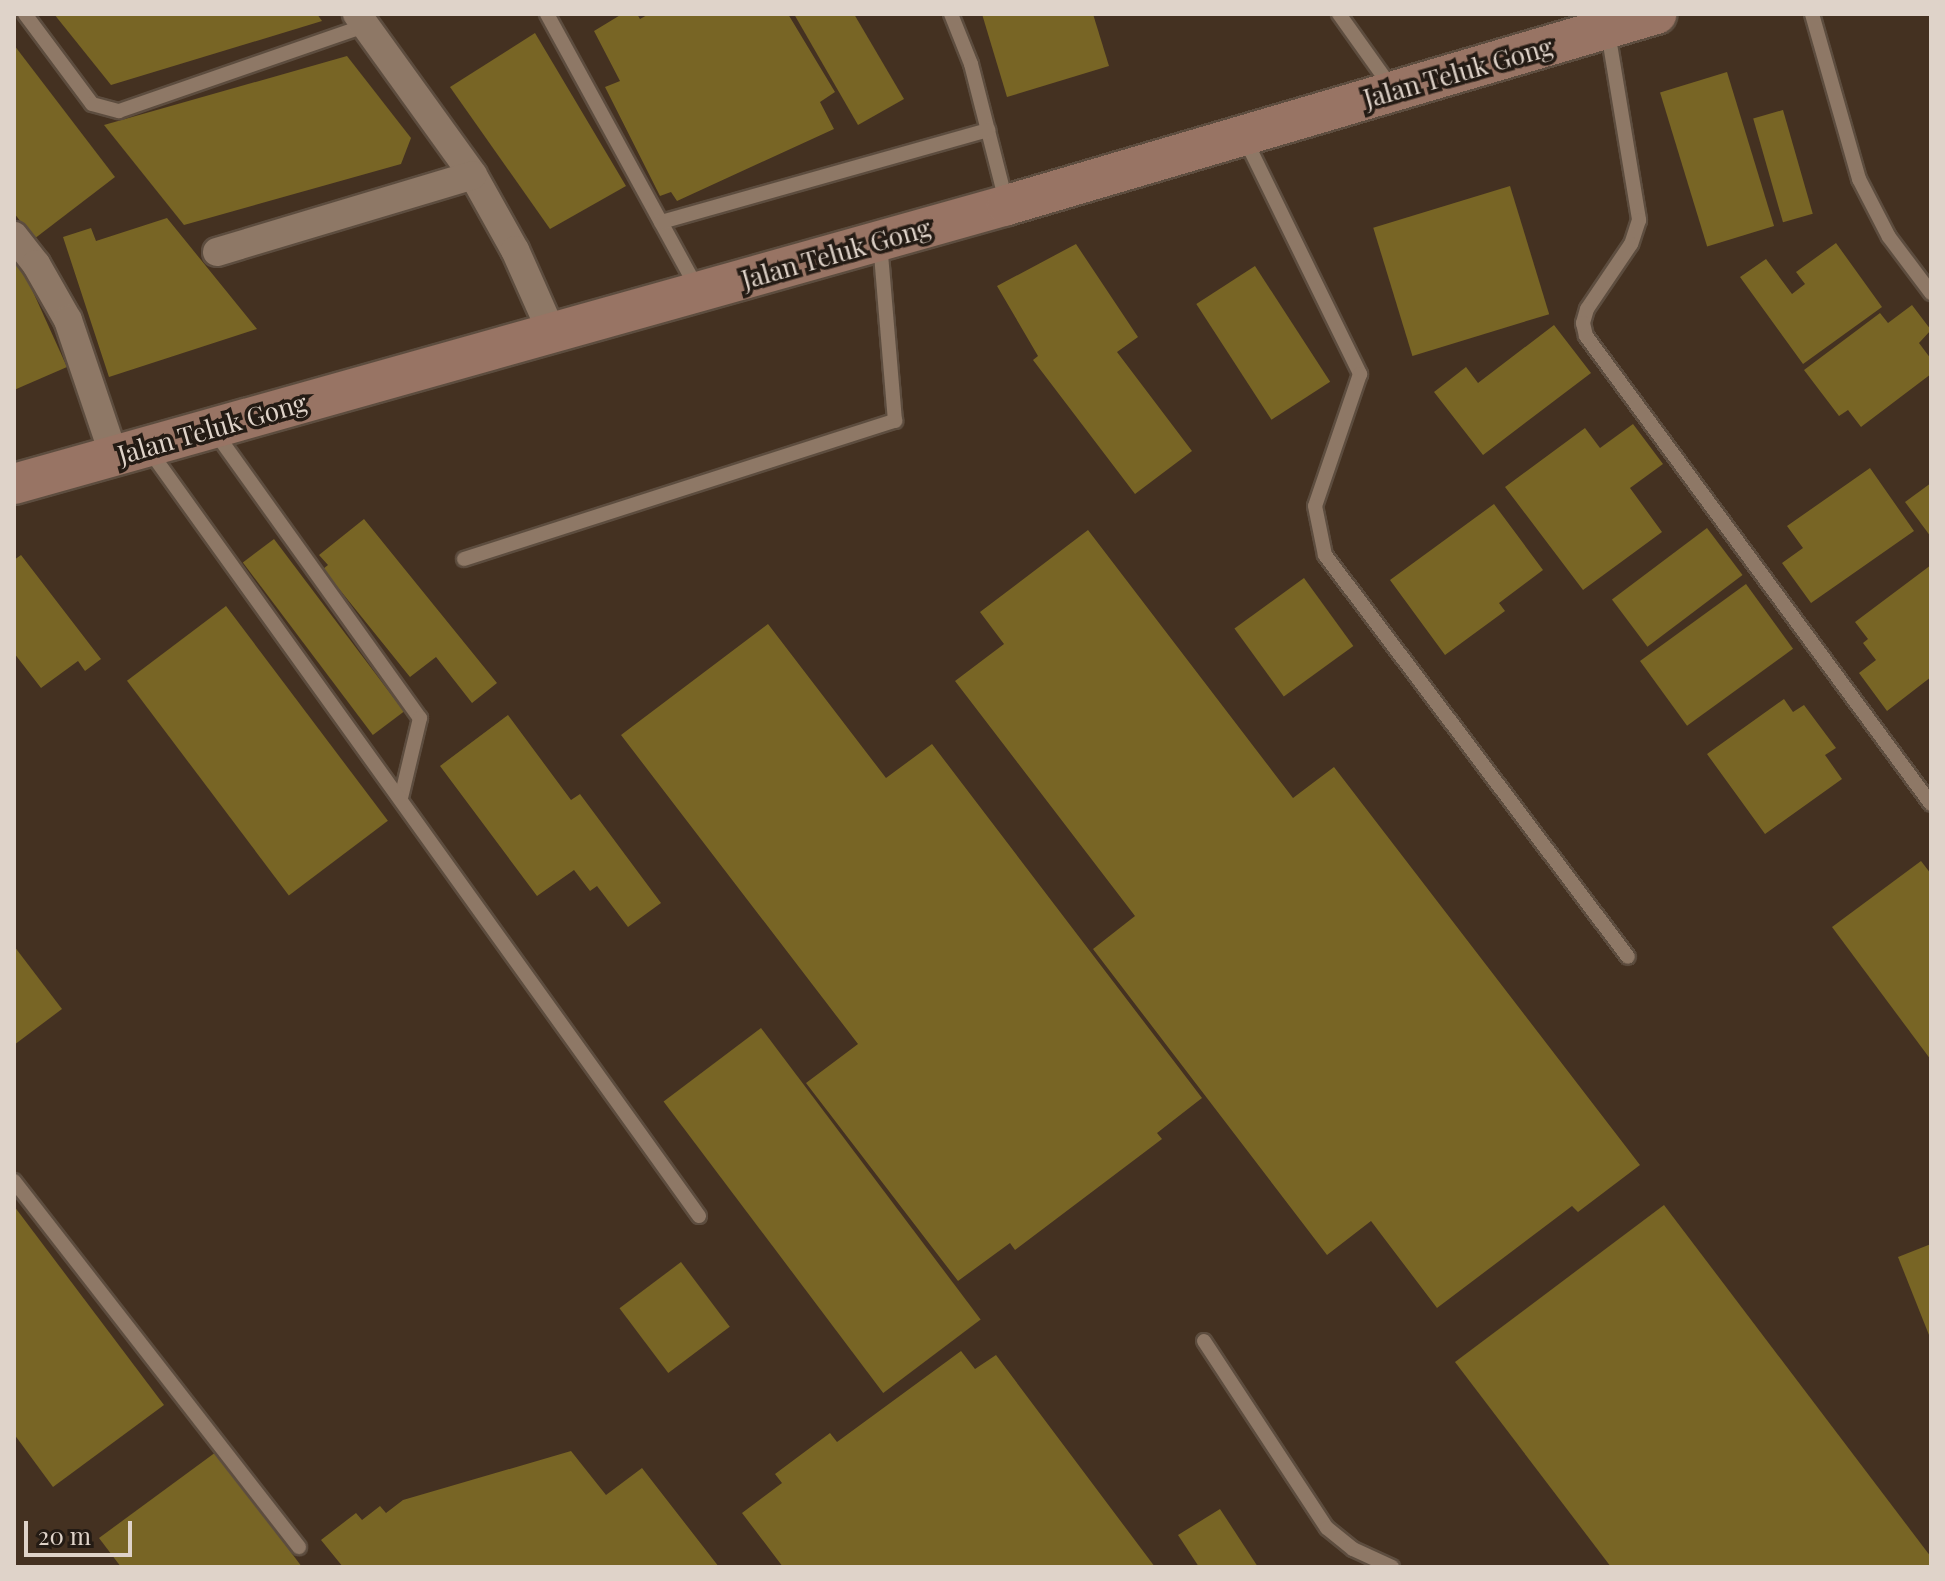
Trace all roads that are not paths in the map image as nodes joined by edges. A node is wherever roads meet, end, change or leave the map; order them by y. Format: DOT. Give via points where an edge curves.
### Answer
graph roads {
  1 [pos="25,14"];
  2 [pos="547,14"];
  3 [pos="951,14"];
  4 [pos="1339,14"];
  5 [pos="1656,14"];
  6 [pos="1812,14"];
  7 [pos="361,20"];
  8 [pos="1607,28"];
  9 [pos="1393,91"];
  10 [pos="988,130"];
  11 [pos="1243,135"];
  12 [pos="473,175"];
  13 [pos="1007,205"];
  14 [pos="661,222"];
  15 [pos="14,236"];
  16 [pos="880,241"];
  17 [pos="217,252"];
  18 [pos="699,292"];
  19 [pos="1931,293"];
  20 [pos="552,333"];
  21 [pos="213,428"];
  22 [pos="130,451"];
  23 [pos="14,484"];
  24 [pos="464,559"];
  25 [pos="401,798"];
  26 [pos="1931,804"];
  27 [pos="1628,957"];
  28 [pos="14,1181"];
  29 [pos="699,1216"];
  30 [pos="1204,1341"];
  31 [pos="299,1547"];
  32 [pos="1392,1567"];
  1 -- 7 [label="lane" via="92,104 119,111"];
  2 -- 14 [label="lane"];
  3 -- 10 [label="lane"];
  4 -- 9 [label="lane"];
  5 -- 8 [label="street, Jalan Teluk Gong"];
  6 -- 19 [label="lane" via="1859,179 1889,237"];
  7 -- 12 [label="street"];
  8 -- 9 [label="street, Jalan Teluk Gong"];
  8 -- 26 [label="lane" via="1639,220 1631,244 1587,309 1586,336"];
  9 -- 11 [label="street, Jalan Teluk Gong"];
  10 -- 13 [label="lane"];
  10 -- 14 [label="lane"];
  11 -- 13 [label="street, Jalan Teluk Gong"];
  11 -- 27 [label="lane" via="1360,374 1315,506 1325,555"];
  12 -- 17 [label="street"];
  12 -- 20 [label="street" via="515,250"];
  13 -- 16 [label="street, Jalan Teluk Gong"];
  14 -- 18 [label="lane"];
  15 -- 22 [label="street" via="68,320"];
  16 -- 18 [label="street, Jalan Teluk Gong"];
  16 -- 24 [label="lane" via="895,421"];
  18 -- 20 [label="street, Jalan Teluk Gong"];
  20 -- 21 [label="street, Jalan Teluk Gong"];
  21 -- 22 [label="street, Jalan Teluk Gong"];
  21 -- 25 [label="lane" via="420,718"];
  22 -- 23 [label="street, Jalan Teluk Gong"];
  22 -- 25 [label="lane"];
  25 -- 29 [label="lane"];
  28 -- 31 [label="lane"];
  30 -- 32 [label="lane" via="1327,1528 1353,1549"];
}
